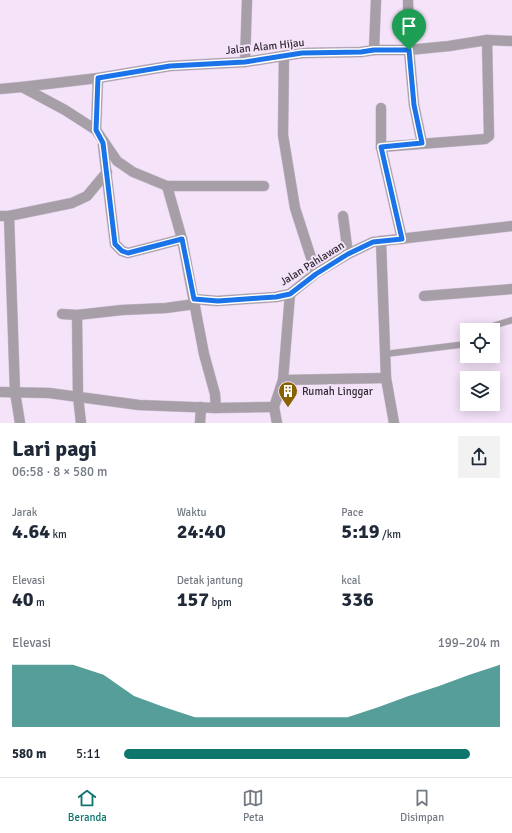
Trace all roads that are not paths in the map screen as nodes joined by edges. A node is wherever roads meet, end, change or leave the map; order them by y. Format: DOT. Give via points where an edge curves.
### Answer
graph roads {
  1 [pos="247,0"];
  2 [pos="376,0"];
  3 [pos="408,0"];
  4 [pos="487,40"];
  5 [pos="512,42"];
  6 [pos="374,50"];
  7 [pos="409,50"];
  8 [pos="284,56"];
  9 [pos="245,62"];
  10 [pos="98,78"];
  11 [pos="22,87"];
  12 [pos="0,89"];
  13 [pos="381,108"];
  14 [pos="96,130"];
  15 [pos="103,143"];
  16 [pos="422,143"];
  17 [pos="381,147"];
  18 [pos="107,172"];
  19 [pos="167,186"];
  20 [pos="264,186"];
  21 [pos="4,216"];
  22 [pos="343,216"];
  23 [pos="512,226"];
  24 [pos="182,239"];
  25 [pos="402,239"];
  26 [pos="381,240"];
  27 [pos="348,254"];
  28 [pos="316,274"];
  29 [pos="512,289"];
  30 [pos="290,294"];
  31 [pos="424,296"];
  32 [pos="195,302"];
  33 [pos="62,314"];
  34 [pos="77,314"];
  35 [pos="512,320"];
  36 [pos="500,324"];
  37 [pos="460,345"];
  38 [pos="385,354"];
  39 [pos="386,378"];
  40 [pos="283,380"];
  41 [pos="0,392"];
  42 [pos="15,392"];
  43 [pos="78,396"];
  44 [pos="201,407"];
  45 [pos="274,407"];
  46 [pos="216,408"];
  47 [pos="20,423"];
  48 [pos="81,423"];
  49 [pos="200,423"];
  50 [pos="276,423"];
  51 [pos="394,423"];
  1 -- 9 [label="street"];
  2 -- 6 [label="street"];
  3 -- 7 [label="street"];
  4 -- 5 [label="street, Jalan Alam Hijau"];
  4 -- 7 [label="street, Jalan Alam Hijau"];
  4 -- 16 [label="street" via="489,136 485,139"];
  6 -- 7 [label="street, Jalan Alam Hijau"];
  6 -- 8 [label="street, Jalan Alam Hijau"];
  7 -- 16 [label="street" via="414,105"];
  8 -- 9 [label="street, Jalan Alam Hijau"];
  8 -- 28 [label="street" via="283,135 295,208"];
  9 -- 10 [label="street, Jalan Alam Hijau" via="170,66"];
  10 -- 11 [label="street, Jalan Alam Hijau"];
  10 -- 14 [label="street"];
  11 -- 12 [label="street, Jalan Alam Hijau"];
  11 -- 14 [label="street"];
  13 -- 17 [label="street"];
  14 -- 15 [label="street"];
  15 -- 18 [label="street"];
  15 -- 19 [label="street" via="117,161 132,172"];
  16 -- 17 [label="street"];
  17 -- 25 [label="street"];
  18 -- 21 [label="street" via="87,196 72,203"];
  18 -- 24 [label="street" via="115,244 122,251 128,253"];
  19 -- 20 [label="street"];
  19 -- 24 [label="street"];
  21 -- 42 [label="street"];
  22 -- 27 [label="street"];
  23 -- 25 [label="street, Jalan Pahlawan"];
  24 -- 32 [label="street"];
  25 -- 26 [label="street, Jalan Pahlawan"];
  26 -- 27 [label="street, Jalan Pahlawan"];
  26 -- 38 [label="street"];
  27 -- 28 [label="street, Jalan Pahlawan"];
  28 -- 30 [label="street, Jalan Pahlawan"];
  29 -- 31 [label="street"];
  30 -- 32 [label="street, Jalan Pahlawan"];
  30 -- 40 [label="street"];
  32 -- 34 [label="street, Jalan Pahlawan" via="166,308"];
  32 -- 46 [label="street"];
  33 -- 34 [label="street, Jalan Pahlawan"];
  34 -- 43 [label="street"];
  35 -- 36 [label="lane"];
  37 -- 38 [label="lane"];
  38 -- 39 [label="street"];
  39 -- 40 [label="street"];
  39 -- 51 [label="street"];
  40 -- 45 [label="street"];
  41 -- 42 [label="street"];
  42 -- 43 [label="street"];
  42 -- 47 [label="street"];
  43 -- 44 [label="street" via="139,405"];
  43 -- 48 [label="street"];
  44 -- 46 [label="street"];
  44 -- 49 [label="street"];
  45 -- 46 [label="street"];
  45 -- 50 [label="street"];
}
